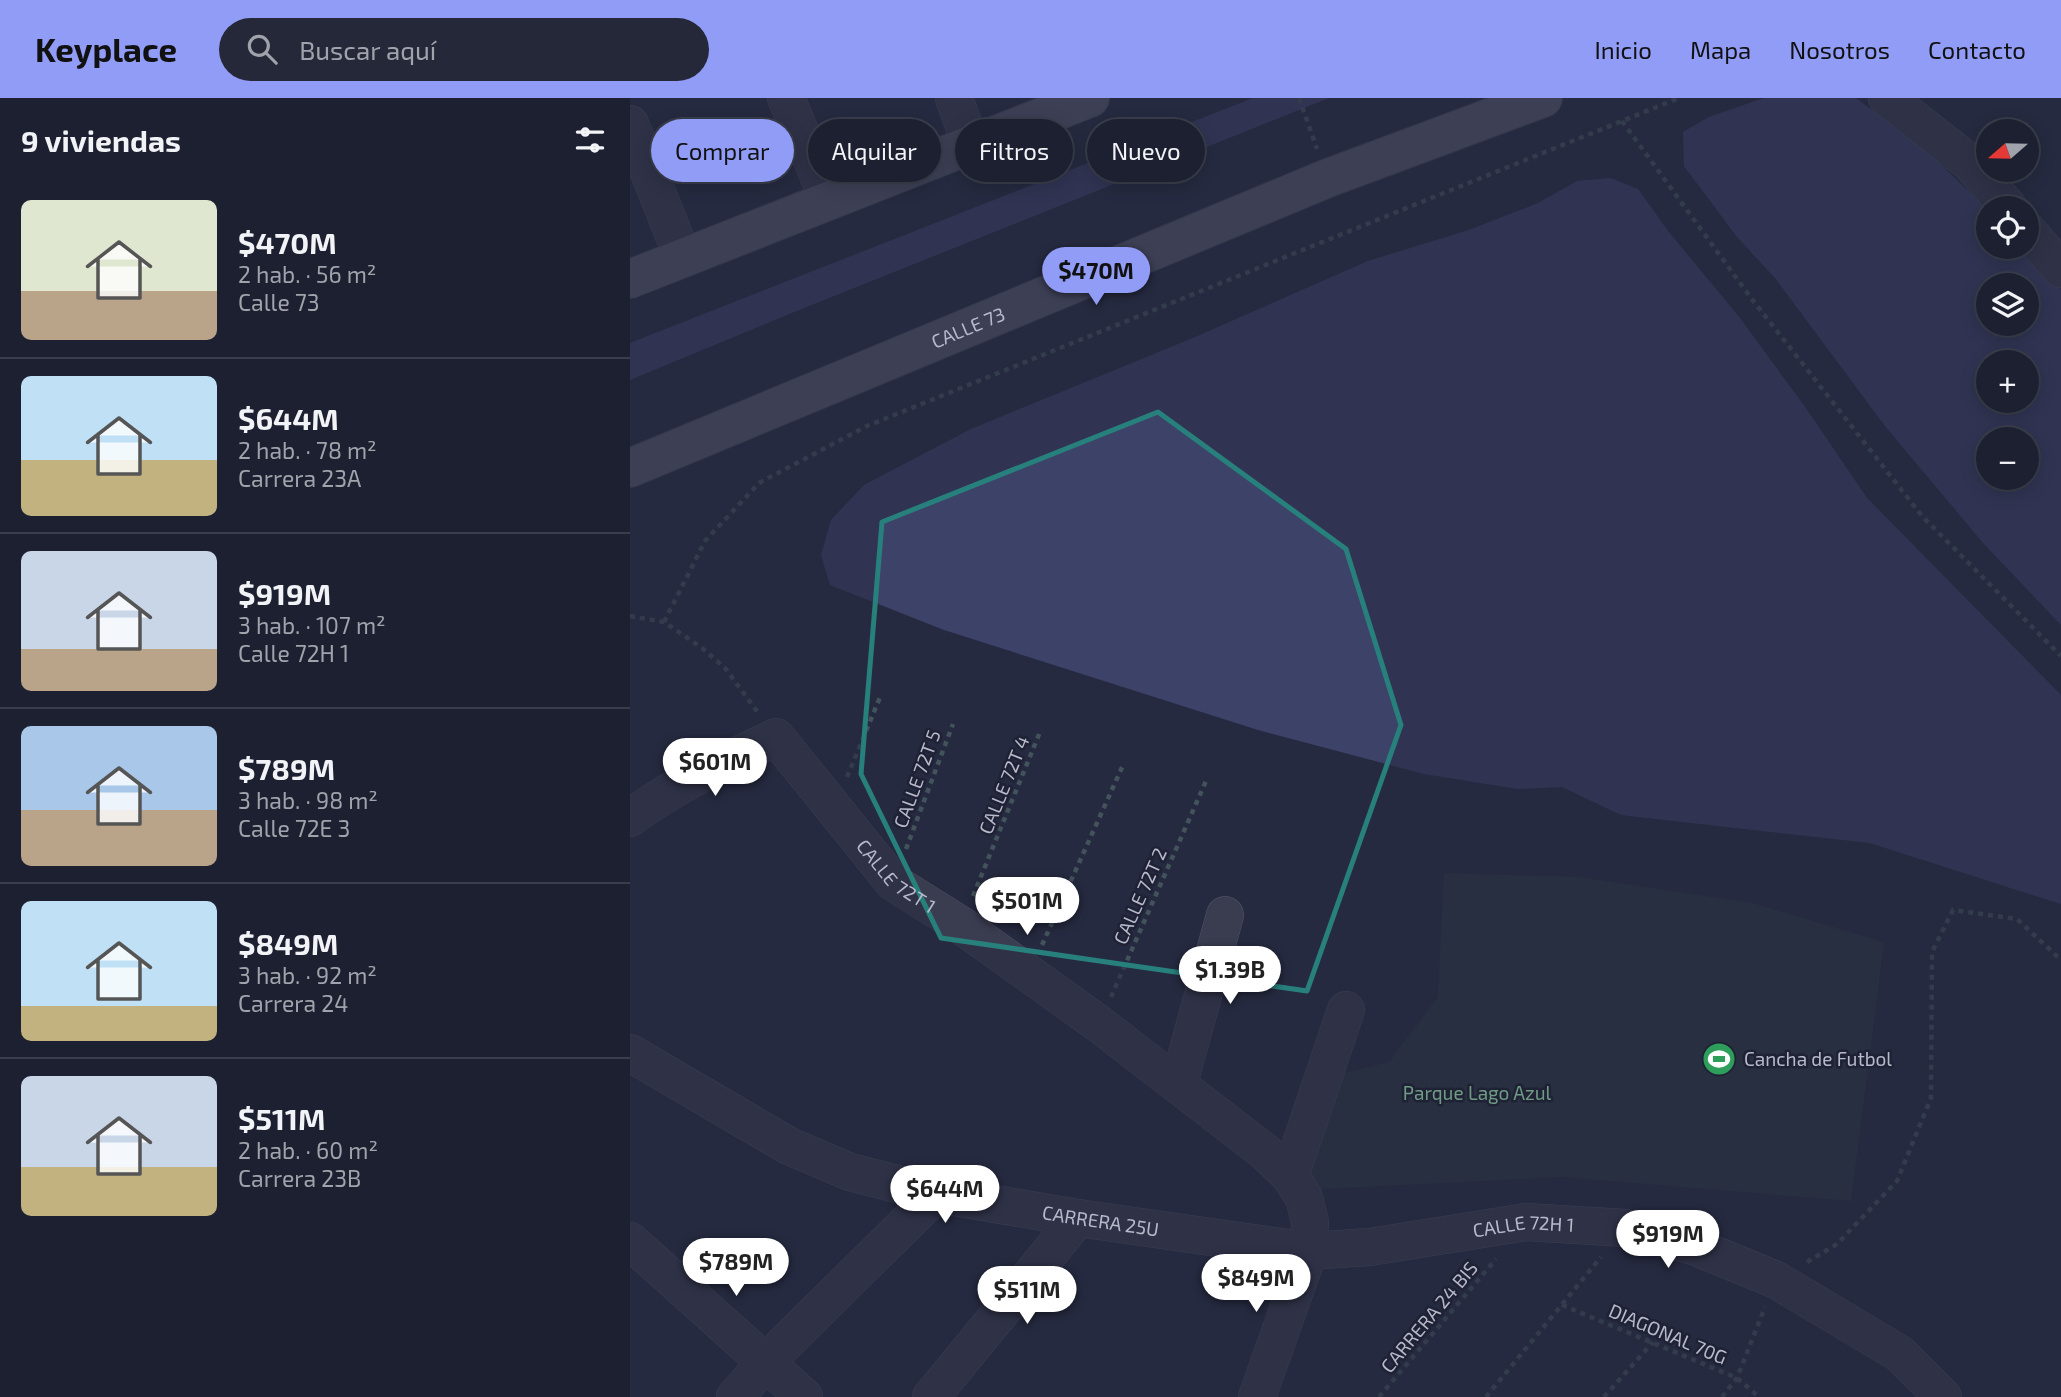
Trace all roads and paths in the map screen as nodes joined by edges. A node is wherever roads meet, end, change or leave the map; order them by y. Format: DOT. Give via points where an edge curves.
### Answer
graph roads {
  1 [pos="786,98"];
  2 [pos="954,98"];
  3 [pos="1090,98"];
  4 [pos="1299,98"];
  5 [pos="1543,98"];
  6 [pos="1679,98"];
  7 [pos="1887,98"];
  8 [pos="962,119"];
  9 [pos="1037,119"];
  10 [pos="1622,121"];
  11 [pos="630,124"];
  12 [pos="1317,148"];
  13 [pos="955,151"];
  14 [pos="1999,196"];
  15 [pos="829,201"];
  16 [pos="2039,244"];
  17 [pos="683,258"];
  18 [pos="2061,269"];
  19 [pos="630,279"];
  20 [pos="630,468"];
  21 [pos="630,615"];
  22 [pos="664,622"];
  23 [pos="2061,656"];
  24 [pos="881,695"];
  25 [pos="953,724"];
  26 [pos="1041,732"];
  27 [pos="776,737"];
  28 [pos="1124,763"];
  29 [pos="1206,781"];
  30 [pos="835,807"];
  31 [pos="630,818"];
  32 [pos="894,883"];
  33 [pos="1225,915"];
  34 [pos="961,925"];
  35 [pos="2061,960"];
  36 [pos="1029,974"];
  37 [pos="1346,1010"];
  38 [pos="1099,1024"];
  39 [pos="630,1053"];
  40 [pos="1179,1083"];
  41 [pos="1278,1164"];
  42 [pos="936,1194"];
  43 [pos="1078,1218"];
  44 [pos="1526,1222"];
  45 [pos="1626,1228"];
  46 [pos="630,1241"];
  47 [pos="1309,1251"];
  48 [pos="1776,1280"];
  49 [pos="1562,1305"];
  50 [pos="1653,1342"];
  51 [pos="765,1363"];
  52 [pos="1737,1378"];
  53 [pos="735,1397"];
  54 [pos="804,1397"];
  55 [pos="932,1397"];
  56 [pos="1257,1397"];
  57 [pos="1379,1397"];
  58 [pos="1486,1397"];
  59 [pos="1604,1397"];
  60 [pos="1722,1397"];
  61 [pos="1759,1397"];
  62 [pos="1943,1397"];
  1 -- 15 [label="street"];
  2 -- 8 [label="street"];
  3 -- 9 [label="main road"];
  4 -- 12 [label="path"];
  5 -- 20 [label="main road, CALLE 73" via="1328,178"];
  6 -- 10 [label="path"];
  7 -- 14 [label="street" via="1970,163"];
  10 -- 22 [label="path" via="867,426 759,482 705,541"];
  10 -- 23 [label="path" via="1751,298 1922,516"];
  11 -- 17 [label="street"];
  13 -- 15 [label="main road"];
  15 -- 17 [label="main road"];
  16 -- 18 [label="street"];
  17 -- 19 [label="main road"];
  21 -- 22 [label="path"];
  22 -- 27 [label="path" via="725,668"];
  24 -- 30 [label="path"];
  25 -- 32 [label="path, CALLE 72T 5"];
  26 -- 34 [label="path, CALLE 72T 4"];
  27 -- 30 [label="street, CALLE 72T 1"];
  27 -- 31 [label="street" via="704,771"];
  28 -- 36 [label="path"];
  29 -- 38 [label="path, CALLE 72T 2"];
  30 -- 32 [label="street, CALLE 72T 1"];
  32 -- 34 [label="street, CALLE 72T 1"];
  33 -- 40 [label="street"];
  34 -- 36 [label="street, CALLE 72T 1"];
  35 -- 48 [label="path" via="2017,919 1953,910 1932,952 1931,1098 1897,1181 1837,1244"];
  36 -- 38 [label="street, CALLE 72T 1"];
  37 -- 41 [label="street"];
  38 -- 40 [label="street, CALLE 72T 1"];
  39 -- 42 [label="street, CARRERA 25U" via="789,1146 850,1172"];
  40 -- 41 [label="street, CALLE 72T 1"];
  41 -- 47 [label="street" via="1304,1198 1310,1222"];
  42 -- 43 [label="street, CARRERA 25U"];
  42 -- 51 [label="street"];
  43 -- 47 [label="street, CARRERA 25U"];
  43 -- 55 [label="street"];
  44 -- 45 [label="street, CALLE 72H 1"];
  44 -- 47 [label="street, CALLE 72H 1" via="1370,1247"];
  44 -- 57 [label="path, CARRERA 24 BIS"];
  45 -- 48 [label="street, CALLE 72H 1" via="1696,1247"];
  45 -- 49 [label="path"];
  46 -- 51 [label="street"];
  47 -- 56 [label="street"];
  48 -- 52 [label="path"];
  48 -- 62 [label="street, CALLE 72H 1" via="1900,1354"];
  49 -- 50 [label="path, DIAGONAL 70G"];
  49 -- 58 [label="path"];
  50 -- 52 [label="path, DIAGONAL 70G"];
  50 -- 59 [label="path"];
  51 -- 53 [label="street"];
  51 -- 54 [label="street"];
  52 -- 60 [label="path"];
  52 -- 61 [label="path, DIAGONAL 70G"];
}
